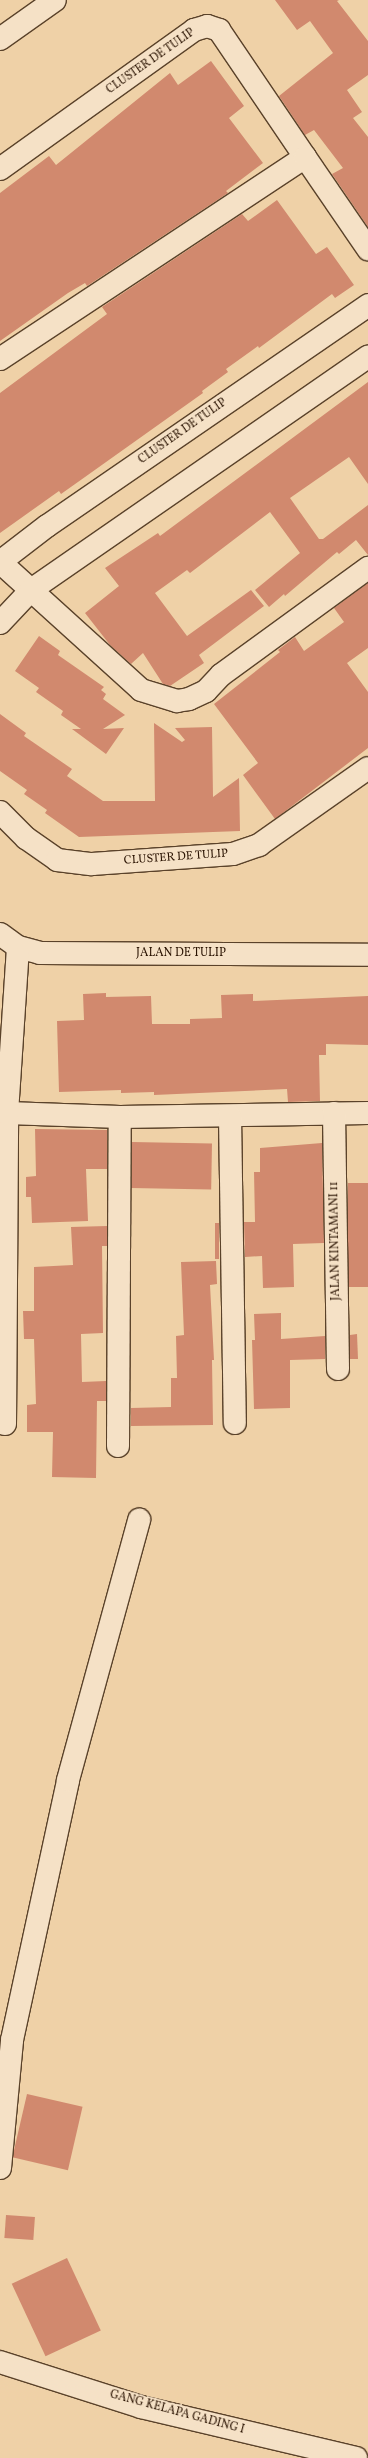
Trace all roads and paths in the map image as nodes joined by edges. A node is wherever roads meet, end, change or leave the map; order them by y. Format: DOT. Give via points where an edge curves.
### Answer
graph roads {
  1 [pos="56,0"];
  2 [pos="0,39"];
  3 [pos="305,157"];
  4 [pos="0,169"];
  5 [pos="368,249"];
  6 [pos="368,305"];
  7 [pos="368,357"];
  8 [pos="0,359"];
  9 [pos="0,562"];
  10 [pos="368,568"];
  11 [pos="30,590"];
  12 [pos="0,623"];
  13 [pos="368,768"];
  14 [pos="0,812"];
  15 [pos="6,941"];
  16 [pos="368,955"];
  17 [pos="8,1113"];
  18 [pos="334,1113"];
  19 [pos="368,1113"];
  20 [pos="230,1116"];
  21 [pos="120,1117"];
  22 [pos="338,1369"];
  23 [pos="235,1423"];
  24 [pos="5,1424"];
  25 [pos="118,1446"];
  26 [pos="139,1520"];
  27 [pos="0,2168"];
  28 [pos="0,2362"];
  29 [pos="356,2458"];
  1 -- 2 [label="street"];
  3 -- 4 [label="street, CLUSTER DE TULIP" via="219,30 207,26 194,30"];
  3 -- 5 [label="street, CLUSTER DE TULIP"];
  3 -- 8 [label="street"];
  6 -- 9 [label="street, CLUSTER DE TULIP" via="46,526"];
  7 -- 11 [label="street"];
  9 -- 11 [label="street, CLUSTER DE TULIP"];
  10 -- 11 [label="street, CLUSTER DE TULIP" via="221,675 206,691 189,699 177,700 141,690"];
  11 -- 12 [label="street"];
  13 -- 14 [label="street, CLUSTER DE TULIP" via="259,845 233,854 92,864 57,860 26,838"];
  15 -- 16 [label="street, JALAN DE TULIP" via="40,953"];
  15 -- 17 [label="street"];
  17 -- 21 [label="street"];
  17 -- 24 [label="street"];
  18 -- 19 [label="street"];
  18 -- 20 [label="street"];
  18 -- 22 [label="street, JALAN KINTAMANI 11"];
  20 -- 21 [label="street"];
  20 -- 23 [label="street"];
  21 -- 25 [label="street"];
  26 -- 27 [label="street" via="64,1795 12,2040"];
  28 -- 29 [label="street, GANG KELAPA GADING I" via="141,2407"];
}
